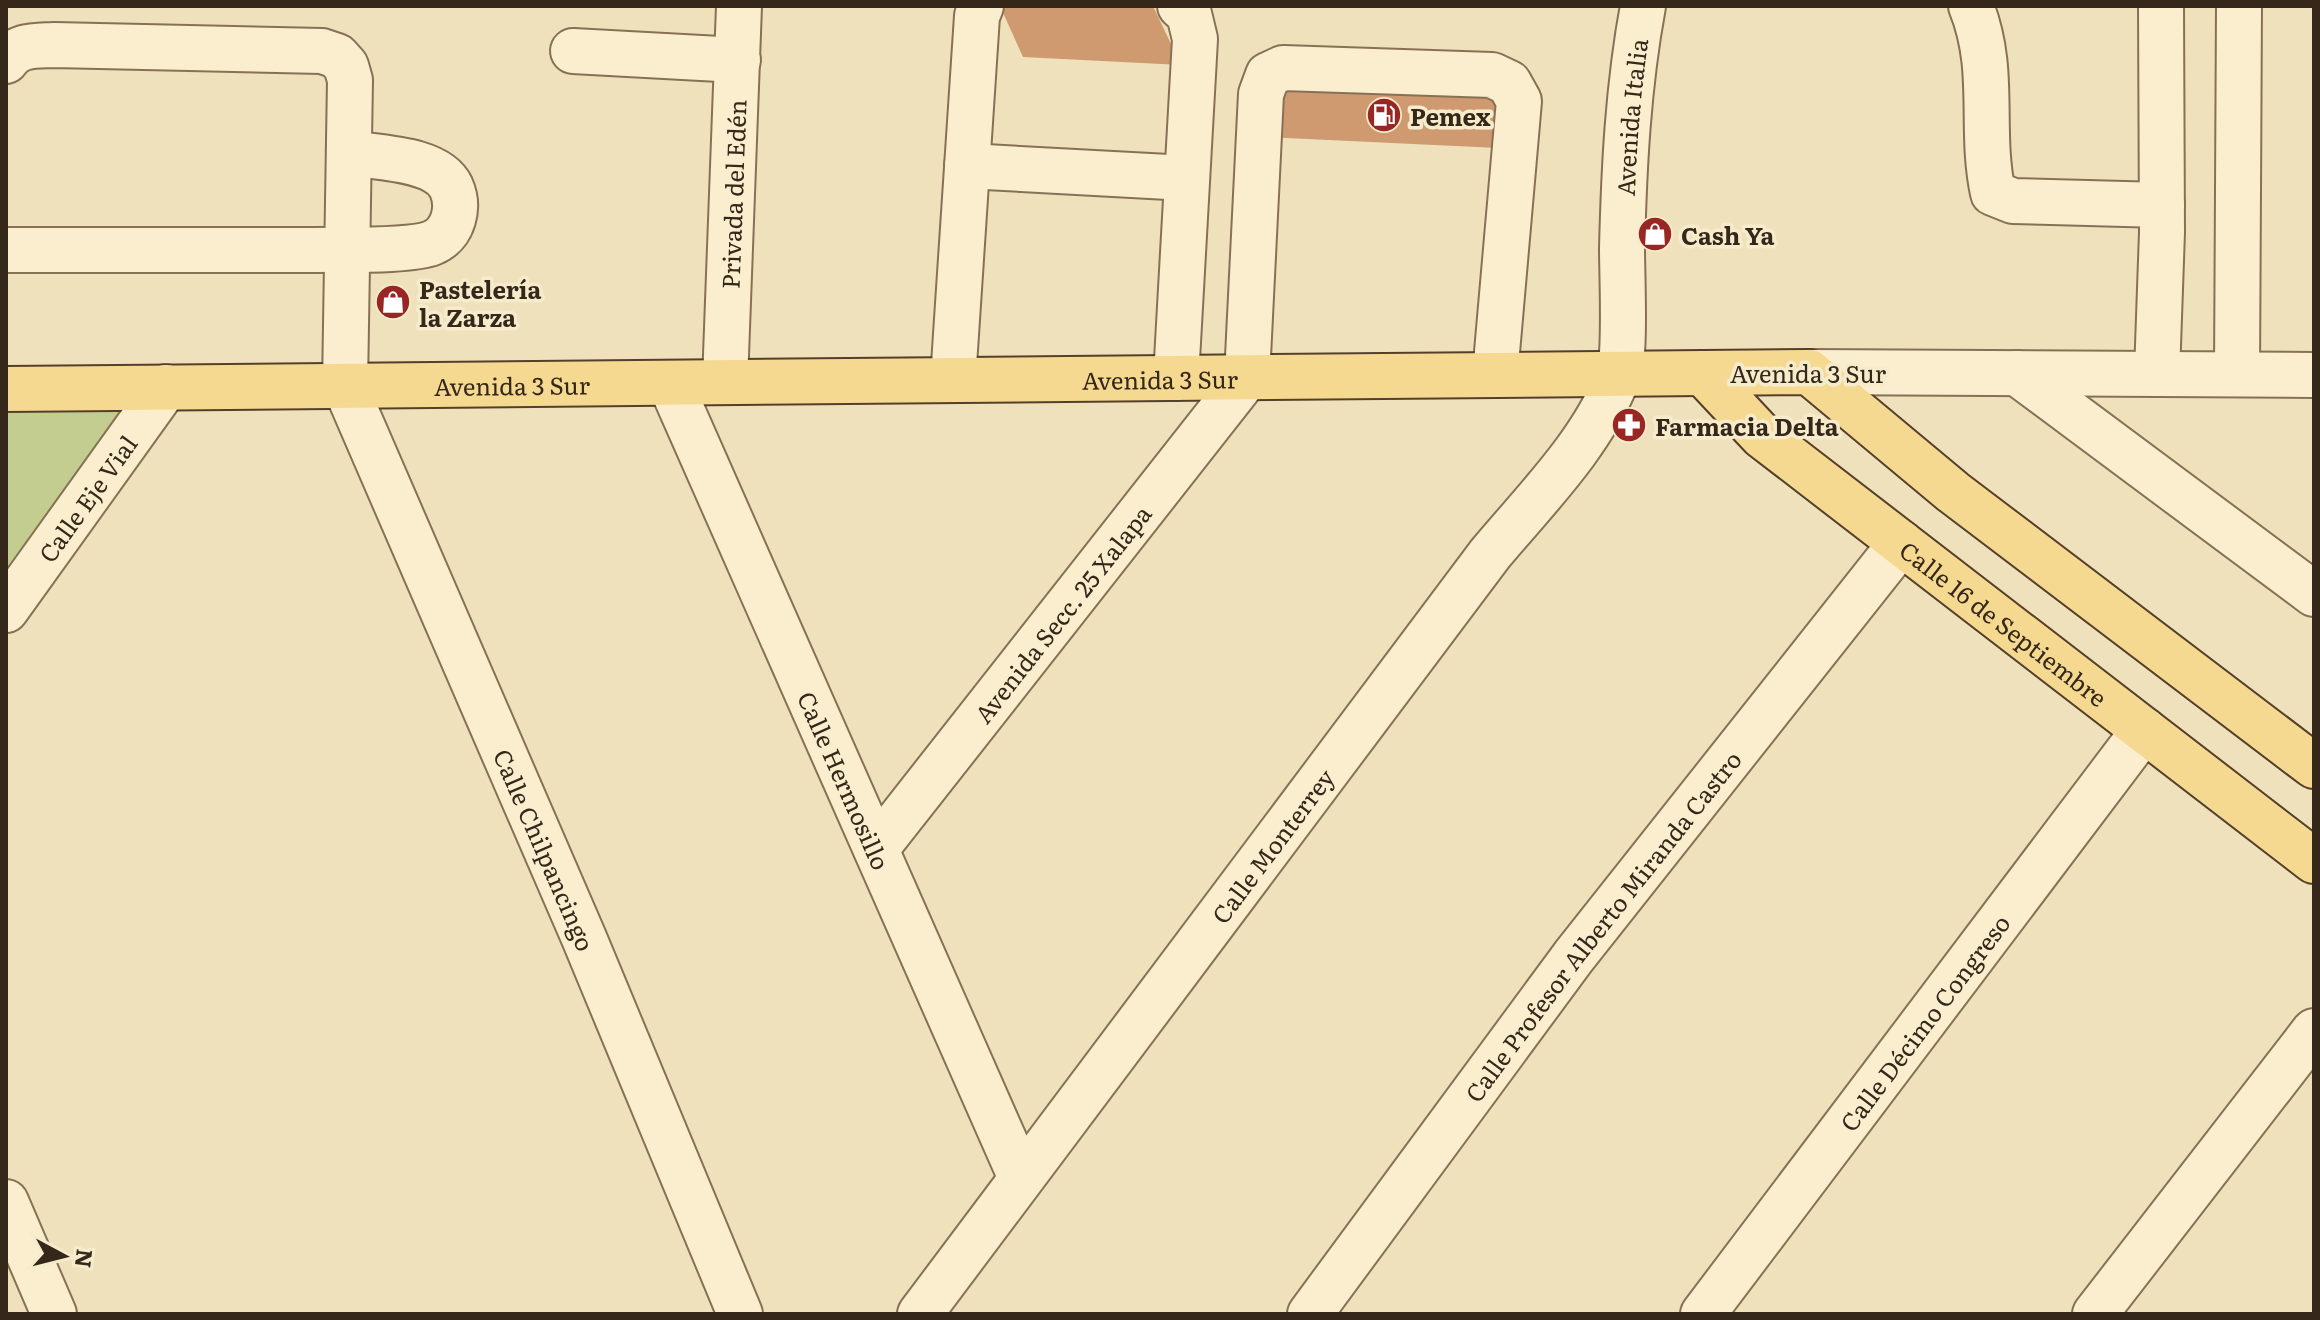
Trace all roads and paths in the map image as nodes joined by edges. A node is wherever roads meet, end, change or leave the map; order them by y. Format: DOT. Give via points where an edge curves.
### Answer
graph roads {
  1 [pos="739,6"];
  2 [pos="981,6"];
  3 [pos="1180,6"];
  4 [pos="1643,6"];
  5 [pos="1971,6"];
  6 [pos="2161,6"];
  7 [pos="2239,6"];
  8 [pos="573,51"];
  9 [pos="738,60"];
  10 [pos="6,61"];
  11 [pos="350,153"];
  12 [pos="967,166"];
  13 [pos="1187,178"];
  14 [pos="2162,205"];
  15 [pos="345,249"];
  16 [pos="6,250"];
  17 [pos="1809,372"];
  18 [pos="1620,373"];
  19 [pos="1703,373"];
  20 [pos="2017,373"];
  21 [pos="2157,374"];
  22 [pos="2237,374"];
  23 [pos="1495,375"];
  24 [pos="2314,375"];
  25 [pos="1247,377"];
  26 [pos="1176,378"];
  27 [pos="953,380"];
  28 [pos="725,382"];
  29 [pos="670,383"];
  30 [pos="345,386"];
  31 [pos="166,387"];
  32 [pos="6,389"];
  33 [pos="1901,543"];
  34 [pos="2314,594"];
  35 [pos="6,610"];
  36 [pos="2144,730"];
  37 [pos="2314,766"];
  38 [pos="876,849"];
  39 [pos="2314,861"];
  40 [pos="2314,1031"];
  41 [pos="1021,1178"];
  42 [pos="6,1202"];
  43 [pos="54,1314"];
  44 [pos="740,1314"];
  45 [pos="920,1314"];
  46 [pos="1310,1314"];
  47 [pos="1703,1314"];
  48 [pos="2095,1314"];
  1 -- 9 [label="street, Privada del Edén"];
  2 -- 12 [label="street"];
  3 -- 13 [label="street" via="1189,14 1195,39"];
  4 -- 18 [label="street, Avenida Italia" via="1624,167"];
  5 -- 14 [label="street" via="1986,51 1993,193 2013,201"];
  6 -- 14 [label="street"];
  7 -- 22 [label="street"];
  8 -- 9 [label="street"];
  9 -- 28 [label="street, Privada del Edén"];
  10 -- 11 [label="street" via="25,46 54,45 322,51 337,56 350,80"];
  11 -- 15 [label="street"];
  11 -- 15 [label="street" via="428,167 447,179 454,194 454,220 446,236 430,244"];
  12 -- 13 [label="street"];
  12 -- 27 [label="street"];
  13 -- 26 [label="street"];
  14 -- 21 [label="street"];
  15 -- 16 [label="street"];
  15 -- 30 [label="street"];
  17 -- 19 [label="main road, Avenida 3 Sur"];
  17 -- 20 [label="street, Avenida 3 Sur"];
  17 -- 37 [label="main road" via="1953,492"];
  18 -- 19 [label="main road, Avenida 3 Sur"];
  18 -- 23 [label="main road, Avenida 3 Sur"];
  18 -- 41 [label="street, Calle Monterrey" via="1573,455 1490,554"];
  19 -- 33 [label="main road, Calle 16 de Septiembre" via="1762,436"];
  20 -- 21 [label="street, Avenida 3 Sur"];
  20 -- 34 [label="street"];
  21 -- 22 [label="street, Avenida 3 Sur"];
  22 -- 24 [label="street, Avenida 3 Sur"];
  23 -- 25 [label="main road, Avenida 3 Sur"];
  23 -- 25 [label="street" via="1519,101 1509,83 1492,75 1283,68 1268,75 1261,94"];
  25 -- 26 [label="main road, Avenida 3 Sur"];
  25 -- 38 [label="street, Avenida Secc. 25 Xalapa"];
  26 -- 27 [label="main road, Avenida 3 Sur"];
  27 -- 28 [label="main road, Avenida 3 Sur"];
  28 -- 29 [label="main road, Avenida 3 Sur"];
  29 -- 30 [label="main road, Avenida 3 Sur"];
  29 -- 38 [label="street, Calle Hermosillo"];
  30 -- 31 [label="main road, Avenida 3 Sur"];
  30 -- 44 [label="street, Calle Chilpancingo"];
  31 -- 32 [label="main road, Avenida 3 Sur"];
  31 -- 35 [label="street, Calle Eje Vial"];
  33 -- 36 [label="main road, Calle 16 de Septiembre"];
  33 -- 46 [label="street, Calle Profesor Alberto Miranda Castro" via="1574,956"];
  36 -- 39 [label="main road, Calle 16 de Septiembre"];
  36 -- 47 [label="street, Calle Décimo Congreso"];
  38 -- 41 [label="street, Calle Hermosillo"];
  40 -- 48 [label="street"];
  41 -- 45 [label="street, Calle Monterrey"];
  42 -- 43 [label="street"];
}
